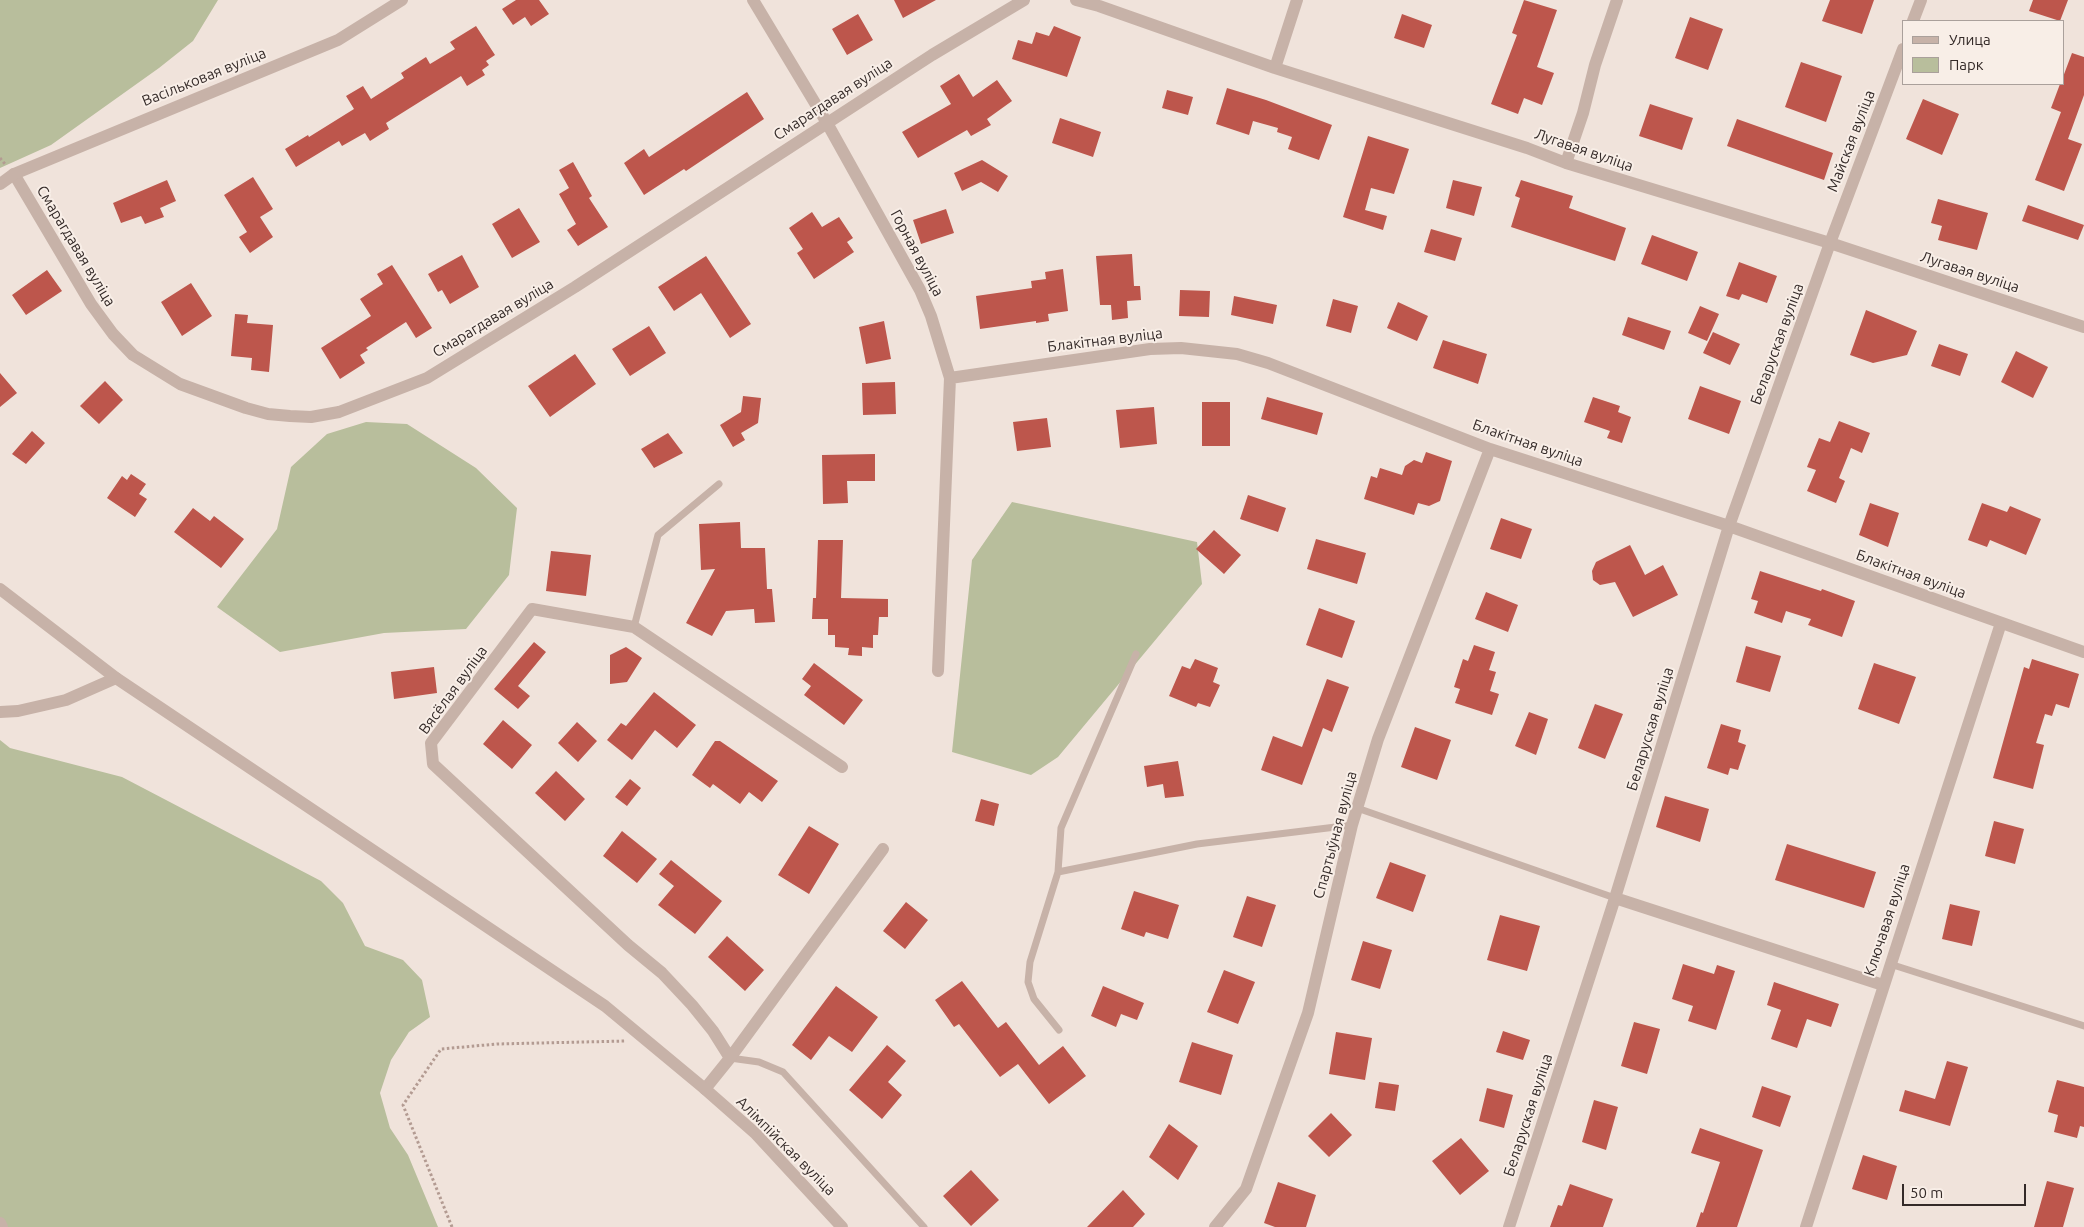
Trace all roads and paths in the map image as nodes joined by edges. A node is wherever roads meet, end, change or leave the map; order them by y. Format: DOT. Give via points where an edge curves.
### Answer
graph roads {
  1 [pos="402,0"];
  2 [pos="753,0"];
  3 [pos="1024,0"];
  4 [pos="1076,0"];
  5 [pos="1297,0"];
  6 [pos="1617,0"];
  7 [pos="1921,0"];
  8 [pos="1913,20"];
  9 [pos="1902,52"];
  10 [pos="1275,68"];
  11 [pos="827,123"];
  12 [pos="1566,163"];
  13 [pos="14,174"];
  14 [pos="0,184"];
  15 [pos="1830,243"];
  16 [pos="2084,327"];
  17 [pos="950,378"];
  18 [pos="1490,449"];
  19 [pos="720,484"];
  20 [pos="1729,526"];
  21 [pos="0,589"];
  22 [pos="2001,623"];
  23 [pos="634,627"];
  24 [pos="2084,652"];
  25 [pos="1136,654"];
  26 [pos="938,671"];
  27 [pos="116,678"];
  28 [pos="0,712"];
  29 [pos="842,767"];
  30 [pos="1357,808"];
  31 [pos="1352,825"];
  32 [pos="883,849"];
  33 [pos="1058,872"];
  34 [pos="1615,898"];
  35 [pos="1890,964"];
  36 [pos="1883,985"];
  37 [pos="2084,1026"];
  38 [pos="1059,1030"];
  39 [pos="648,1040"];
  40 [pos="730,1058"];
  41 [pos="706,1089"];
  42 [pos="0,1223"];
  43 [pos="2,1227"];
  44 [pos="452,1227"];
  45 [pos="842,1227"];
  46 [pos="924,1227"];
  47 [pos="1215,1227"];
  48 [pos="1509,1227"];
  49 [pos="1806,1227"];
  1 -- 13 [label="street, Васільковая вуліца" via="338,40"];
  2 -- 11 [label="street, Горная вуліца"];
  3 -- 11 [label="street, Смарагдавая вуліца"];
  4 -- 10 [label="street, Лугавая вуліца"];
  5 -- 10 [label="street"];
  6 -- 12 [label="street"];
  7 -- 8 [label="street"];
  9 -- 15 [label="street, Майская вуліца"];
  10 -- 12 [label="street, Лугавая вуліца"];
  11 -- 13 [label="street, Смарагдавая вуліца" via="576,287 427,378 338,412 311,417 268,414 214,397 180,384 133,355 91,304"];
  11 -- 17 [label="street, Горная вуліца" via="920,290"];
  12 -- 15 [label="street, Лугавая вуліца"];
  13 -- 14 [label="street, Васільковая вуліца"];
  15 -- 16 [label="street, Лугавая вуліца"];
  15 -- 20 [label="street, Беларуская вуліца"];
  17 -- 18 [label="street, Блакітная вуліца" via="1150,349 1208,350 1268,363"];
  17 -- 26 [label="street, Горная вуліца"];
  18 -- 20 [label="street, Блакітная вуліца"];
  18 -- 30 [label="street, Спартыўная вуліца" via="1378,739"];
  19 -- 23 [label="lane" via="658,535"];
  20 -- 22 [label="street, Блакітная вуліца"];
  20 -- 34 [label="street, Беларуская вуліца"];
  21 -- 27 [label="street, Алімпійская вуліца"];
  22 -- 24 [label="street, Блакітная вуліца"];
  22 -- 35 [label="street, Ключавая вуліца"];
  23 -- 29 [label="street, Вясёлая вуліца"];
  23 -- 40 [label="street, Вясёлая вуліца" via="532,609 431,743 433,764 662,973 707,1024"];
  25 -- 33 [label="lane" via="1061,828"];
  27 -- 28 [label="street" via="66,700"];
  27 -- 39 [label="street, Алімпійская вуліца" via="552,970"];
  30 -- 31 [label="street, Спартыўная вуліца"];
  30 -- 34 [label="lane"];
  31 -- 33 [label="lane" via="1197,844"];
  31 -- 47 [label="street, Спартыўная вуліца" via="1308,1013 1246,1189"];
  32 -- 40 [label="street"];
  33 -- 38 [label="lane" via="1030,962 1028,982 1034,1000"];
  34 -- 36 [label="street"];
  34 -- 48 [label="street, Беларуская вуліца"];
  35 -- 36 [label="street, Ключавая вуліца"];
  35 -- 37 [label="lane"];
  36 -- 49 [label="street, Ключавая вуліца"];
  39 -- 41 [label="street, Алімпійская вуліца"];
  39 -- 44 [label="path" via="497,1044 441,1049 403,1105"];
  40 -- 41 [label="street"];
  40 -- 46 [label="lane" via="759,1062 783,1072"];
  41 -- 45 [label="street, Алімпійская вуліца" via="755,1133"];
  42 -- 43 [label="street"];
}
